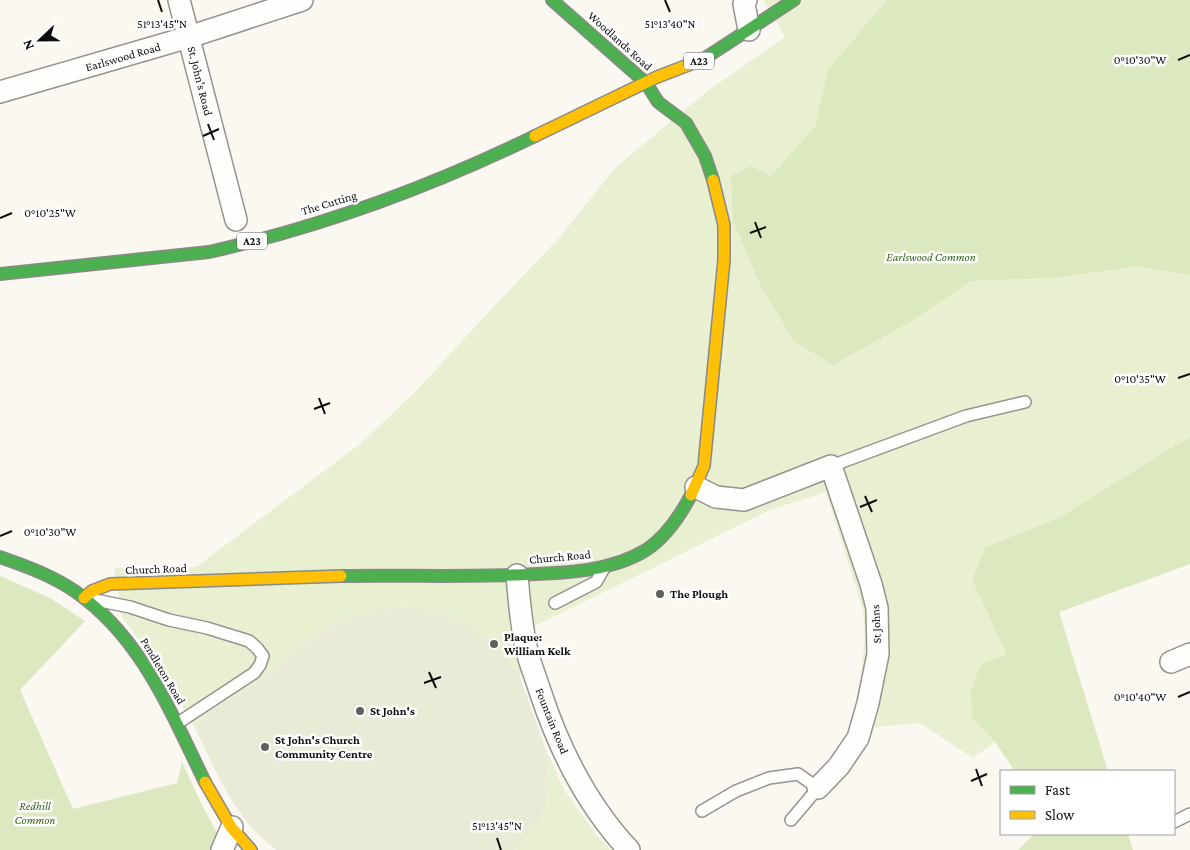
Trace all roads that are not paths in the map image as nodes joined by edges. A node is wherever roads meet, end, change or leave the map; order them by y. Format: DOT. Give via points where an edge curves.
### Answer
graph roads {
  1 [pos="179,0"];
  2 [pos="302,0"];
  3 [pos="552,0"];
  4 [pos="746,0"];
  5 [pos="794,0"];
  6 [pos="749,30"];
  7 [pos="190,37"];
  8 [pos="646,83"];
  9 [pos="0,92"];
  10 [pos="236,220"];
  11 [pos="0,274"];
  12 [pos="1026,402"];
  13 [pos="831,466"];
  14 [pos="696,487"];
  15 [pos="0,557"];
  16 [pos="605,566"];
  17 [pos="517,575"];
  18 [pos="84,598"];
  19 [pos="554,603"];
  20 [pos="178,723"];
  21 [pos="818,788"];
  22 [pos="702,811"];
  23 [pos="1190,814"];
  24 [pos="791,820"];
  25 [pos="1175,822"];
  26 [pos="232,827"];
  27 [pos="222,850"];
  28 [pos="251,850"];
  29 [pos="629,850"];
  1 -- 7 [label="street, St. John's Road"];
  2 -- 7 [label="street, Earlswood Road"];
  3 -- 8 [label="street, Woodlands Road"];
  4 -- 6 [label="street"];
  5 -- 6 [label="street, A23"];
  6 -- 8 [label="street, A23" via="702,60"];
  7 -- 9 [label="street, Earlswood Road"];
  7 -- 10 [label="street, St. John's Road"];
  8 -- 11 [label="street, The Cutting / A23" via="492,157 355,211 209,252"];
  8 -- 14 [label="street, Church Road" via="658,102 686,123 705,156 724,225 724,260 704,466"];
  12 -- 13 [label="lane" via="966,416"];
  13 -- 14 [label="street" via="744,500 716,497"];
  13 -- 21 [label="street, St Johns" via="877,608 878,654 858,738 839,766"];
  14 -- 16 [label="street, Church Road" via="658,543"];
  15 -- 18 [label="street, Pendleton Road"];
  16 -- 17 [label="street, Church Road"];
  16 -- 19 [label="lane" via="596,582"];
  17 -- 18 [label="street, Church Road" via="342,576 110,584 92,590"];
  17 -- 29 [label="street, Fountain Road" via="527,653 550,721 579,781"];
  18 -- 20 [label="street, Pendleton Road" via="128,642 149,671"];
  18 -- 20 [label="lane" via="207,628 250,641 257,648 263,656 254,673"];
  20 -- 26 [label="street, Pendleton Road" via="213,797"];
  21 -- 22 [label="lane" via="798,774 769,778 736,791"];
  21 -- 24 [label="lane"];
  23 -- 25 [label="lane"];
  26 -- 27 [label="street"];
  26 -- 28 [label="street, Pendleton Road"];
}
